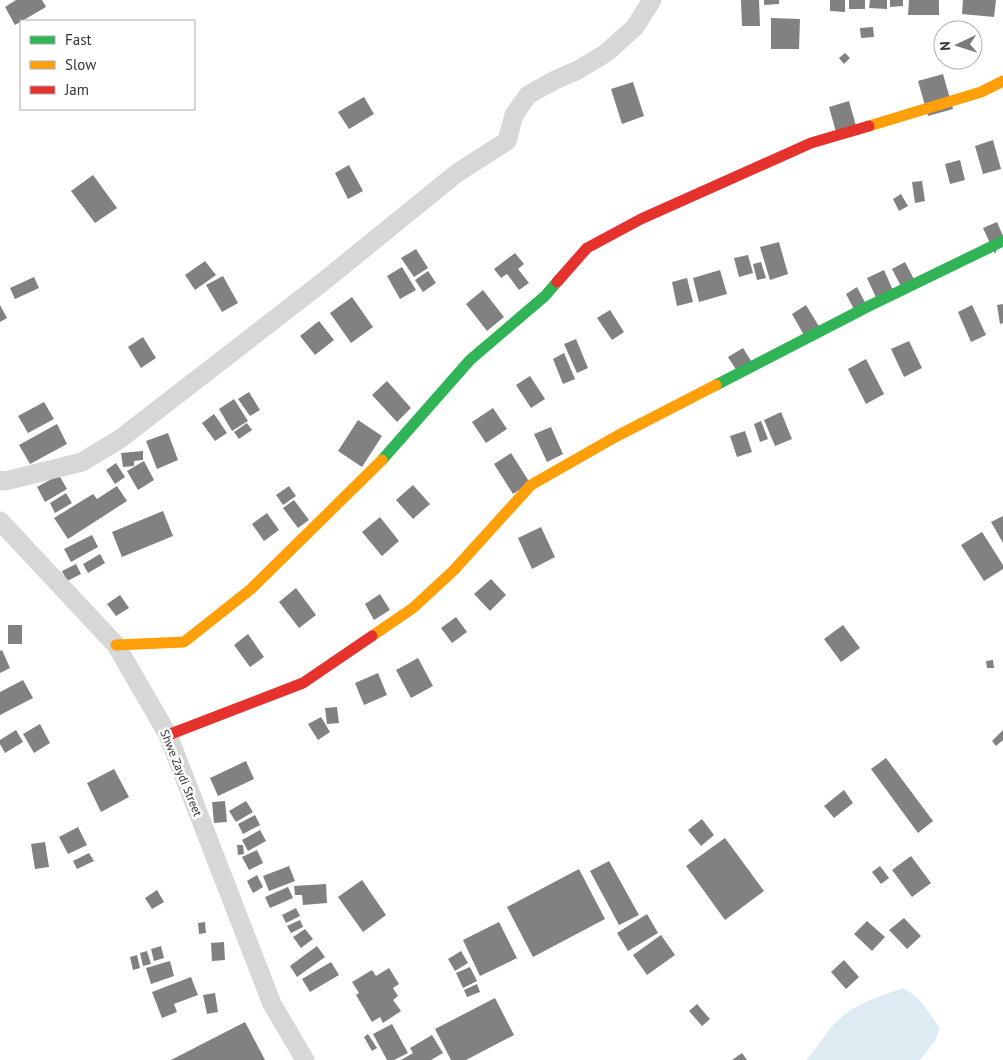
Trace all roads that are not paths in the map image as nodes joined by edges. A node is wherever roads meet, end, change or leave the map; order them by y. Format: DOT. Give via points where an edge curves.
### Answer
graph roads {
  1 [pos="652,0"];
  2 [pos="1003,81"];
  3 [pos="1003,241"];
  4 [pos="0,480"];
  5 [pos="0,521"];
  6 [pos="116,645"];
  7 [pos="168,735"];
  8 [pos="306,1060"];
  1 -- 4 [label="street" via="634,27 606,54 528,95 514,115 508,141 457,173 120,439 82,462"];
  2 -- 6 [label="street" via="981,92 811,142 641,219 586,248 545,296 470,360 369,474 250,589 184,642"];
  3 -- 7 [label="street" via="634,427 531,485 454,570 413,608 303,684"];
  5 -- 6 [label="street, Shwe Zaydi Street"];
  6 -- 7 [label="street, Shwe Zaydi Street"];
  7 -- 8 [label="street, Shwe Zaydi Street" via="272,1004"];
}
